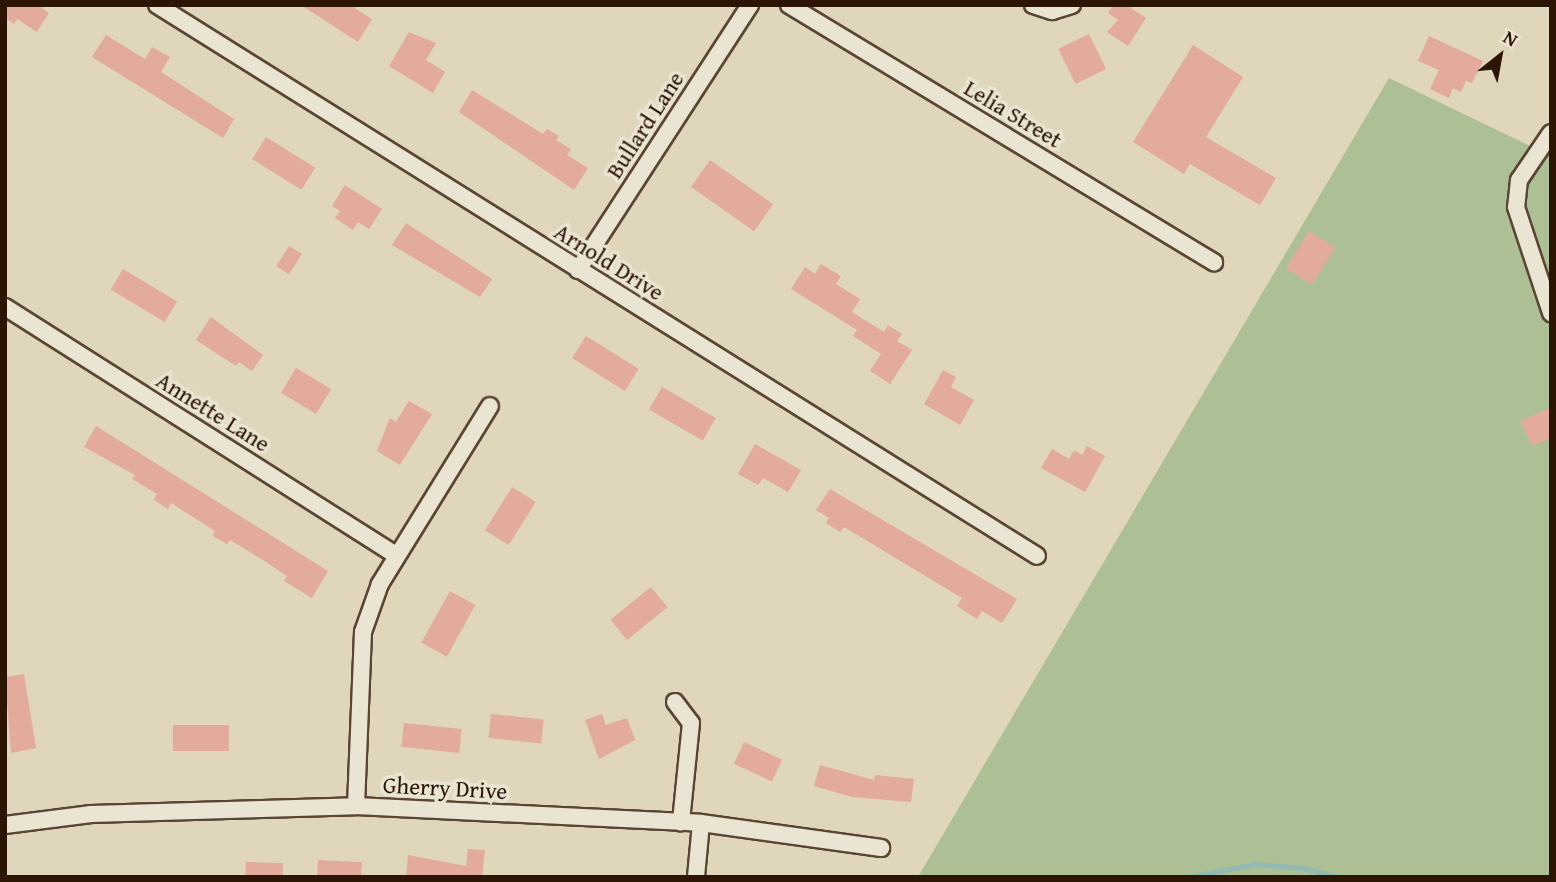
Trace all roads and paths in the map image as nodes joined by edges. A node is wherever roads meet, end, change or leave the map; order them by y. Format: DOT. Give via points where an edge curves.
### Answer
graph roads {
  1 [pos="157,5"];
  2 [pos="750,5"];
  3 [pos="789,5"];
  4 [pos="1033,5"];
  5 [pos="1072,5"];
  6 [pos="1551,133"];
  7 [pos="1214,262"];
  8 [pos="578,270"];
  9 [pos="5,307"];
  10 [pos="1551,313"];
  11 [pos="491,406"];
  12 [pos="397,556"];
  13 [pos="1037,556"];
  14 [pos="675,702"];
  15 [pos="356,806"];
  16 [pos="681,822"];
  17 [pos="5,824"];
  18 [pos="701,824"];
  19 [pos="881,848"];
  20 [pos="696,877"];
  1 -- 8 [label="street, Arnold Drive"];
  2 -- 8 [label="street, Bullard Lane"];
  3 -- 7 [label="street, Lelia Street"];
  4 -- 5 [label="street" via="1052,12"];
  6 -- 10 [label="street" via="1519,180 1516,208"];
  8 -- 13 [label="street, Arnold Drive"];
  9 -- 12 [label="street, Annette Lane"];
  11 -- 12 [label="street"];
  12 -- 15 [label="street" via="380,583 363,632"];
  14 -- 16 [label="street" via="691,723"];
  15 -- 16 [label="street, Gherry Drive"];
  15 -- 17 [label="street, Gherry Drive" via="91,814"];
  16 -- 18 [label="street, Gherry Drive"];
  18 -- 19 [label="street, Gherry Drive"];
  18 -- 20 [label="street"];
}
